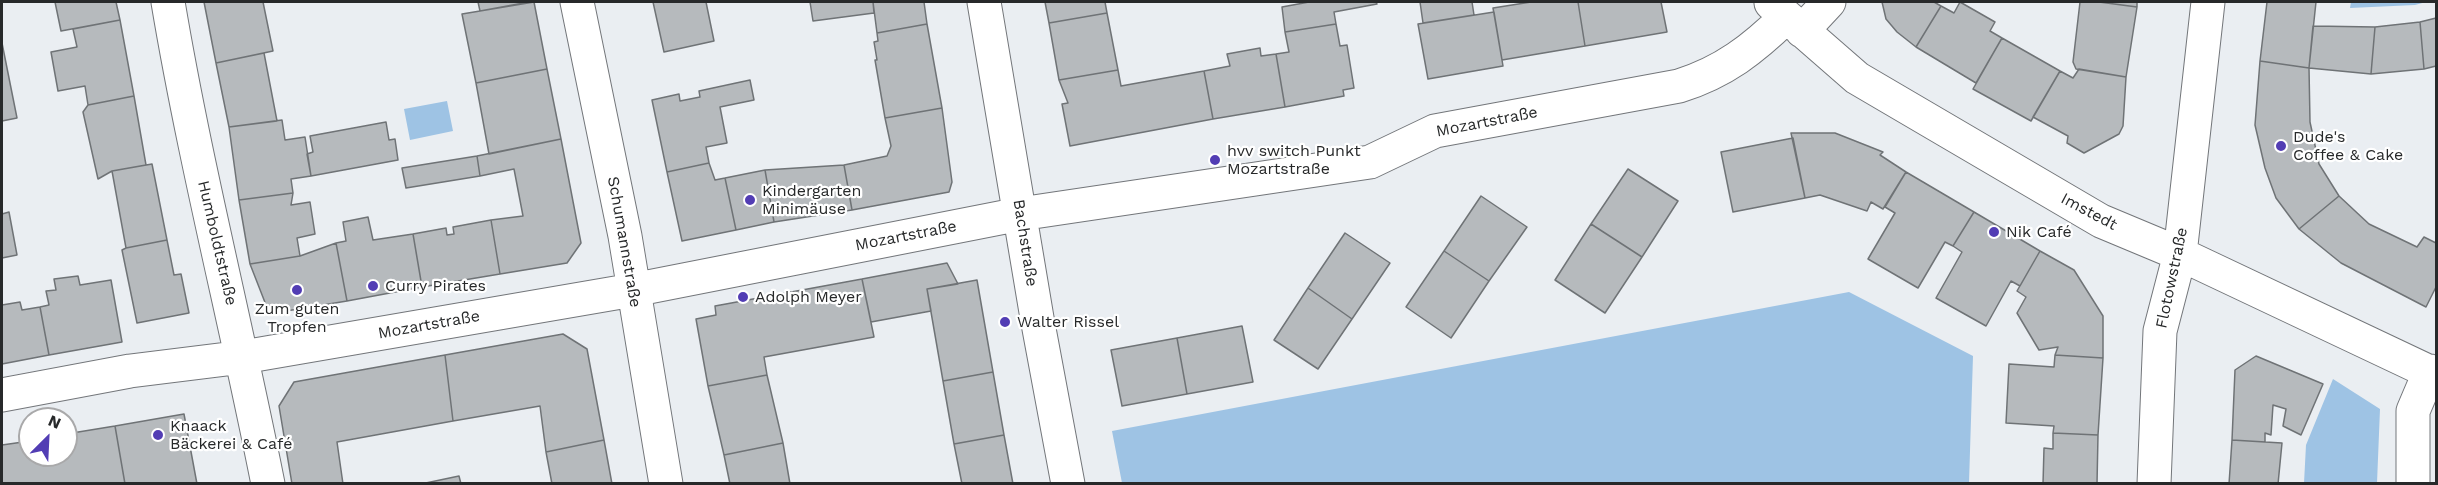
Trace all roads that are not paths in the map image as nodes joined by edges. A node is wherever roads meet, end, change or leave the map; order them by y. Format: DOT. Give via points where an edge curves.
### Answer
graph roads {
  1 [pos="168,2"];
  2 [pos="577,2"];
  3 [pos="984,2"];
  4 [pos="1829,2"];
  5 [pos="2208,2"];
  6 [pos="1786,17"];
  7 [pos="1020,214"];
  8 [pos="2180,254"];
  9 [pos="633,290"];
  10 [pos="243,357"];
  11 [pos="2433,373"];
  12 [pos="2,395"];
  13 [pos="268,483"];
  14 [pos="666,483"];
  15 [pos="1068,483"];
  16 [pos="2154,483"];
  17 [pos="2413,483"];
  1 -- 10 [label="street, Humboldtstraße" via="191,127"];
  2 -- 9 [label="street, Schumannstraße"];
  3 -- 7 [label="street, Bachstraße"];
  4 -- 6 [label="street, Mozartstraße"];
  5 -- 8 [label="street, Flotowstraße"];
  6 -- 7 [label="street, Mozartstraße" via="1754,48 1705,78 1679,86 1435,130 1370,162"];
  6 -- 8 [label="street, Imstedt" via="1857,78 2102,221"];
  7 -- 9 [label="street, Mozartstraße"];
  7 -- 15 [label="street, Bachstraße"];
  8 -- 11 [label="street, Imstedt"];
  8 -- 16 [label="street, Flotowstraße" via="2160,331"];
  9 -- 10 [label="street, Mozartstraße"];
  9 -- 14 [label="street, Schumannstraße"];
  10 -- 12 [label="street, Mozartstraße" via="130,371"];
  10 -- 13 [label="street, Humboldtstraße"];
  11 -- 17 [label="street" via="2413,411"];
}
